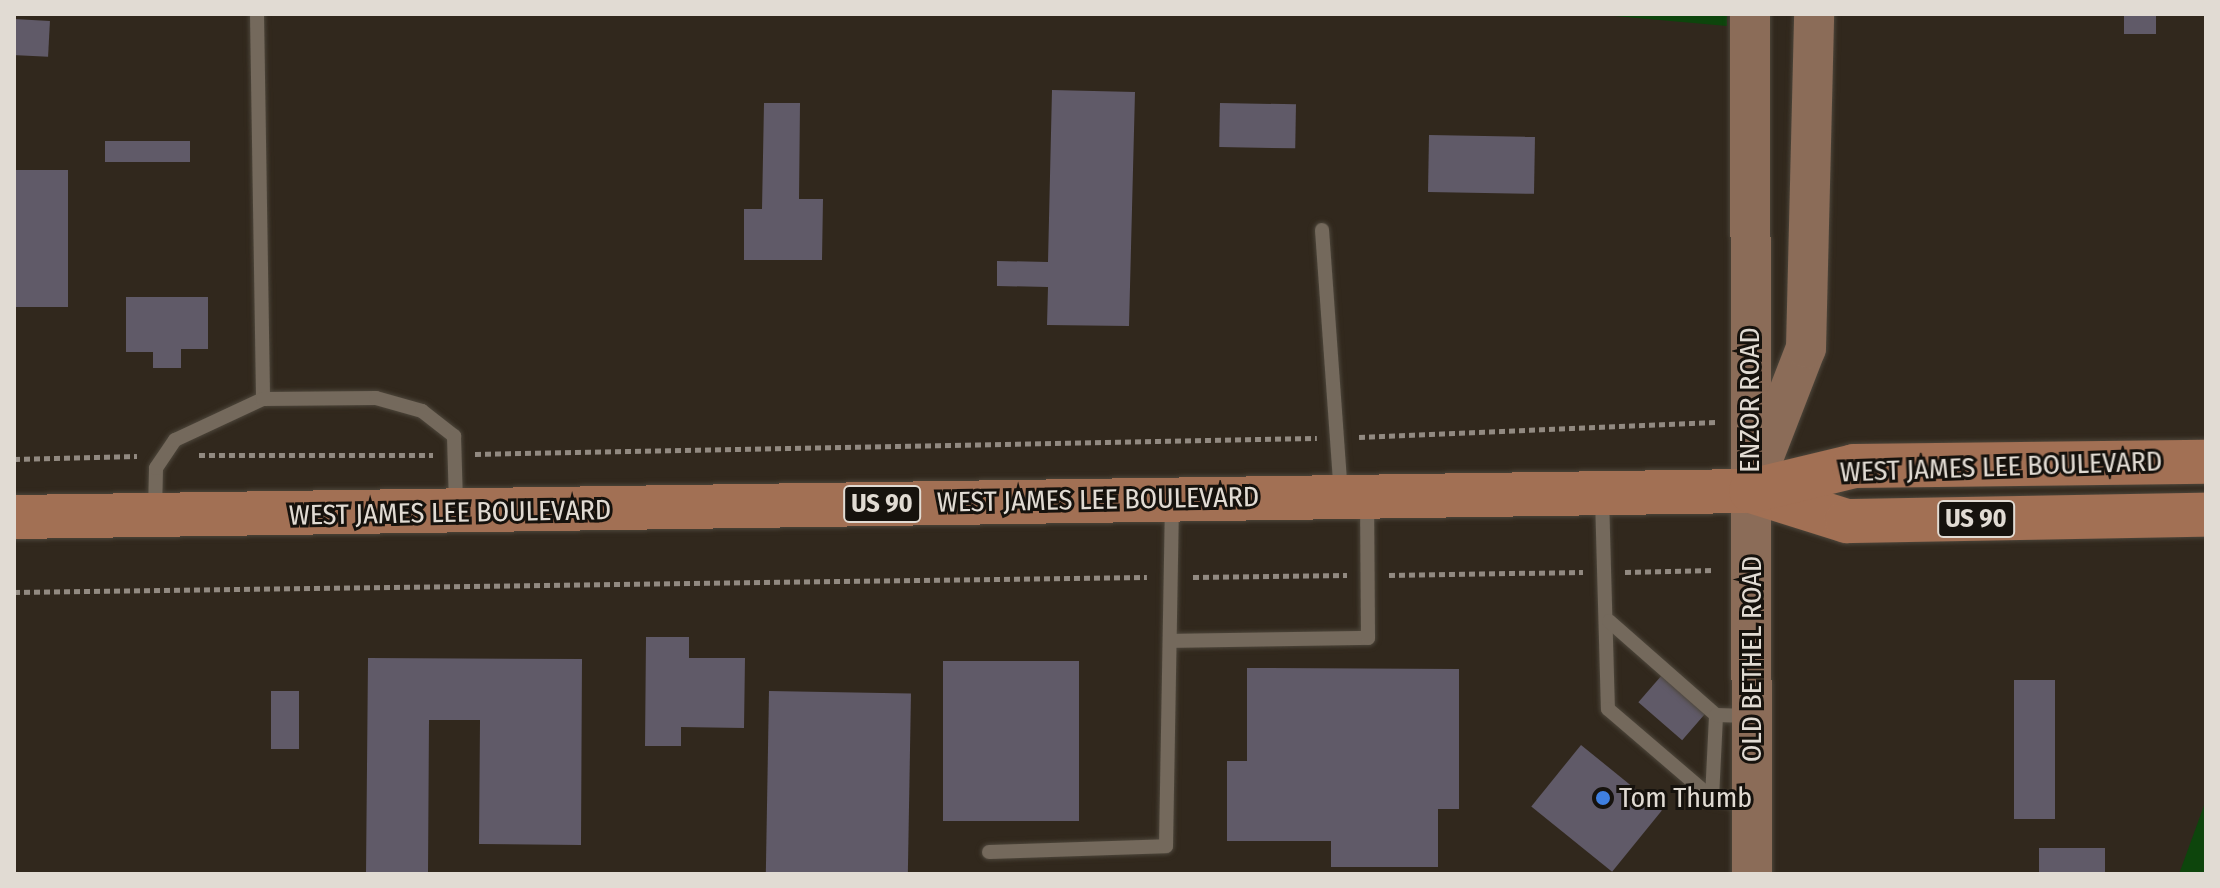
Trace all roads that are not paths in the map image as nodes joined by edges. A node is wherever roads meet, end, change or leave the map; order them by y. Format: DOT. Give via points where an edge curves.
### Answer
graph roads {
  1 [pos="257,14"];
  2 [pos="1750,14"];
  3 [pos="1814,14"];
  4 [pos="1322,230"];
  5 [pos="263,399"];
  6 [pos="2206,462"];
  7 [pos="1751,491"];
  8 [pos="1602,493"];
  9 [pos="1354,496"];
  10 [pos="1172,498"];
  11 [pos="456,513"];
  12 [pos="2206,515"];
  13 [pos="14,517"];
  14 [pos="154,517"];
  15 [pos="1609,621"];
  16 [pos="1171,641"];
  17 [pos="1734,716"];
  18 [pos="1712,798"];
  19 [pos="1752,805"];
  20 [pos="989,852"];
  21 [pos="1752,874"];
  1 -- 5 [label="lane"];
  2 -- 7 [label="main road, ENZOR ROAD"];
  3 -- 7 [label="main road, ENZOR ROAD" via="1806,348"];
  4 -- 9 [label="lane" via="1337,438"];
  5 -- 11 [label="lane" via="376,398 422,411 454,436"];
  5 -- 14 [label="lane" via="175,440 156,468"];
  6 -- 7 [label="main road, WEST JAMES LEE BOULEVARD / US 90" via="1854,466"];
  7 -- 8 [label="main road, WEST JAMES LEE BOULEVARD / US 90"];
  7 -- 12 [label="main road, WEST JAMES LEE BOULEVARD / US 90" via="1847,521"];
  7 -- 17 [label="main road, OLD BETHEL ROAD" via="1752,570"];
  8 -- 9 [label="main road, WEST JAMES LEE BOULEVARD / US 90"];
  8 -- 15 [label="lane"];
  9 -- 10 [label="main road, WEST JAMES LEE BOULEVARD / US 90"];
  9 -- 16 [label="lane" via="1368,575 1368,638"];
  10 -- 11 [label="main road, WEST JAMES LEE BOULEVARD / US 90"];
  10 -- 16 [label="lane"];
  11 -- 14 [label="main road, WEST JAMES LEE BOULEVARD / US 90"];
  13 -- 14 [label="main road, WEST JAMES LEE BOULEVARD / US 90"];
  15 -- 17 [label="lane"];
  15 -- 18 [label="lane" via="1608,709"];
  16 -- 20 [label="lane" via="1166,846"];
  17 -- 18 [label="lane"];
  17 -- 19 [label="main road, OLD BETHEL ROAD"];
  18 -- 19 [label="lane"];
  19 -- 21 [label="main road, OLD BETHEL ROAD"];
}
